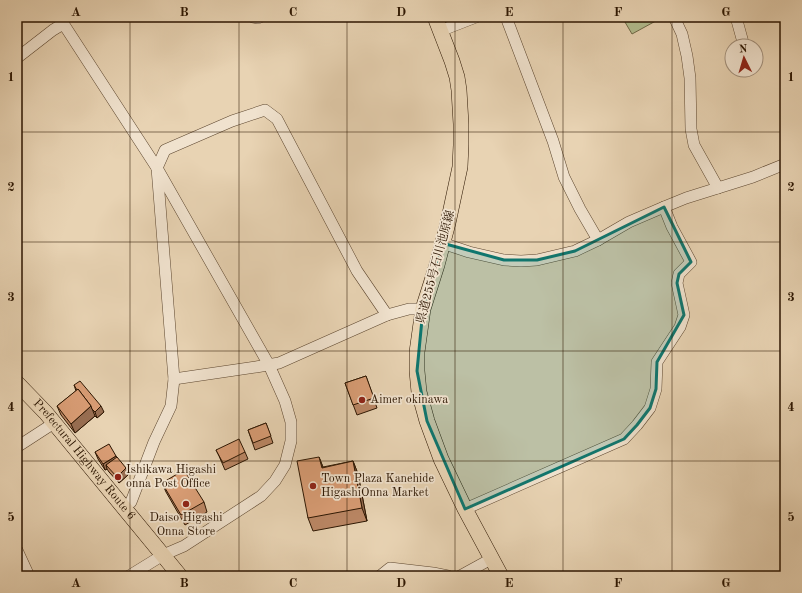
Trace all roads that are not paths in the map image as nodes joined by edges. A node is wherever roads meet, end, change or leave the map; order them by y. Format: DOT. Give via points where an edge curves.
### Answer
graph roads {
  1 [pos="253,17"];
  2 [pos="260,17"];
  3 [pos="476,17"];
  4 [pos="506,17"];
  5 [pos="674,17"];
  6 [pos="736,17"];
  7 [pos="61,20"];
  8 [pos="438,24"];
  9 [pos="742,38"];
  10 [pos="17,58"];
  11 [pos="785,164"];
  12 [pos="156,168"];
  13 [pos="718,188"];
  14 [pos="664,206"];
  15 [pos="598,240"];
  16 [pos="442,243"];
  17 [pos="423,309"];
  18 [pos="388,315"];
  19 [pos="269,365"];
  20 [pos="174,379"];
  21 [pos="17,383"];
  22 [pos="54,423"];
  23 [pos="17,447"];
  24 [pos="123,507"];
  25 [pos="465,509"];
  26 [pos="17,550"];
  27 [pos="163,555"];
  28 [pos="491,558"];
  29 [pos="29,576"];
  30 [pos="129,576"];
  31 [pos="180,576"];
  32 [pos="380,576"];
  33 [pos="448,576"];
  34 [pos="460,576"];
  35 [pos="501,576"];
  1 -- 2 [label="street"];
  3 -- 8 [label="street"];
  4 -- 15 [label="street" via="564,177"];
  5 -- 13 [label="street" via="682,34 687,56 694,145"];
  6 -- 9 [label="street"];
  7 -- 10 [label="street" via="53,30"];
  7 -- 12 [label="street"];
  8 -- 16 [label="main road, 県道255号石川池原線" via="457,77 461,124 460,167"];
  11 -- 13 [label="street"];
  12 -- 18 [label="street" via="165,150 232,121 265,110 277,119 357,271"];
  12 -- 19 [label="street"];
  12 -- 20 [label="street"];
  13 -- 14 [label="street"];
  14 -- 15 [label="street"];
  14 -- 25 [label="street" via="691,262 678,274 677,283 684,315 680,327 657,362 656,389 650,408 624,439"];
  15 -- 16 [label="street" via="575,251 521,261 468,252"];
  16 -- 17 [label="main road, 県道255号石川池原線"];
  17 -- 18 [label="street" via="410,308"];
  17 -- 25 [label="main road, 県道255号石川池原線" via="417,352 419,392 441,459"];
  18 -- 19 [label="street" via="279,363"];
  19 -- 20 [label="street"];
  19 -- 27 [label="street" via="291,422 291,441 285,465 261,496 184,546"];
  20 -- 24 [label="street" via="171,406 131,502"];
  21 -- 22 [label="main road, Prefectural Highway Route 6"];
  22 -- 23 [label="street"];
  22 -- 24 [label="main road, Prefectural Highway Route 6"];
  24 -- 27 [label="main road, Prefectural Highway Route 6"];
  25 -- 28 [label="main road, 県道255号石川池原線"];
  26 -- 29 [label="street"];
  27 -- 30 [label="street"];
  27 -- 31 [label="main road, Prefectural Highway Route 6"];
  28 -- 34 [label="street"];
  28 -- 35 [label="main road, 県道255号石川池原線"];
  32 -- 33 [label="street" via="390,568"];
}
